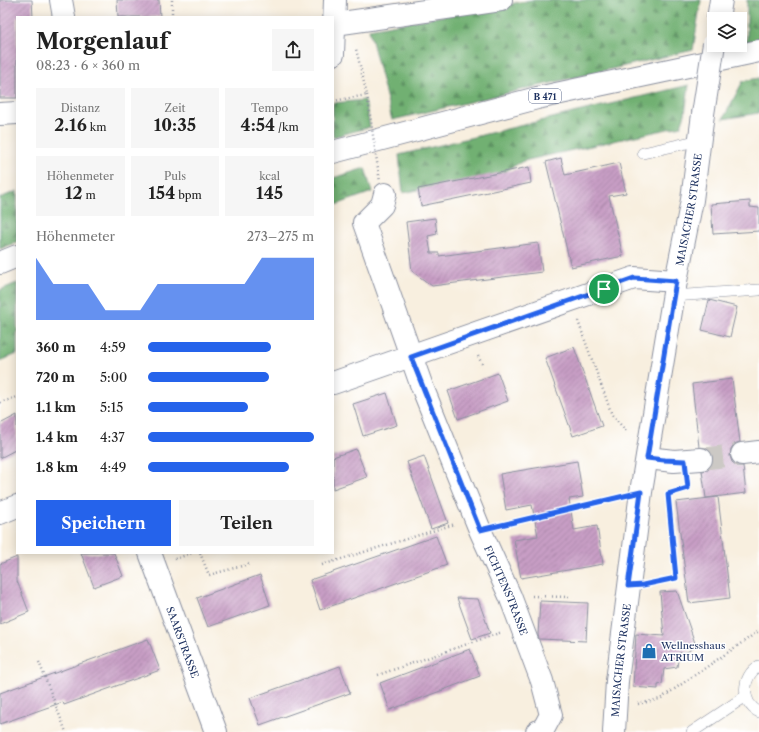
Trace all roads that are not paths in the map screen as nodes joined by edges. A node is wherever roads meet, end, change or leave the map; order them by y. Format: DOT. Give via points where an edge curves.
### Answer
graph roads {
  1 [pos="61,0"];
  2 [pos="334,0"];
  3 [pos="500,0"];
  4 [pos="721,0"];
  5 [pos="719,12"];
  6 [pos="64,16"];
  7 [pos="341,24"];
  8 [pos="334,50"];
  9 [pos="759,51"];
  10 [pos="713,52"];
  11 [pos="16,113"];
  12 [pos="0,114"];
  13 [pos="700,140"];
  14 [pos="334,152"];
  15 [pos="643,153"];
  16 [pos="382,188"];
  17 [pos="16,256"];
  18 [pos="0,262"];
  19 [pos="674,289"];
  20 [pos="759,290"];
  21 [pos="411,357"];
  22 [pos="334,383"];
  23 [pos="649,448"];
  24 [pos="693,460"];
  25 [pos="16,506"];
  26 [pos="0,513"];
  27 [pos="150,554"];
  28 [pos="759,666"];
  29 [pos="746,696"];
  30 [pos="759,712"];
  31 [pos="216,732"];
  32 [pos="537,732"];
  33 [pos="614,732"];
  34 [pos="692,732"];
  1 -- 6 [label="main road"];
  2 -- 7 [label="main road"];
  3 -- 7 [label="main road"];
  4 -- 5 [label="main road"];
  7 -- 8 [label="main road"];
  9 -- 14 [label="main road, B 471" via="538,98"];
  10 -- 13 [label="main road, MAISACHER STRASSE, bridge"];
  11 -- 12 [label="main road"];
  13 -- 15 [label="lane"];
  13 -- 19 [label="main road, MAISACHER STRASSE" via="692,200"];
  16 -- 21 [label="main road, FICHTENSTRASSE" via="382,205 364,223"];
  17 -- 18 [label="main road"];
  19 -- 20 [label="lane"];
  19 -- 21 [label="main road" via="634,278"];
  19 -- 23 [label="main road, MAISACHER STRASSE"];
  21 -- 22 [label="main road"];
  21 -- 32 [label="main road, FICHTENSTRASSE" via="478,524 510,596 542,681 551,715 544,728"];
  23 -- 24 [label="main road" via="664,460"];
  23 -- 33 [label="main road, MAISACHER STRASSE" via="628,586"];
  25 -- 26 [label="main road"];
  27 -- 31 [label="main road, SAARSTRASSE"];
  28 -- 29 [label="lane" via="747,679"];
  29 -- 30 [label="lane"];
  29 -- 34 [label="lane"];
}
